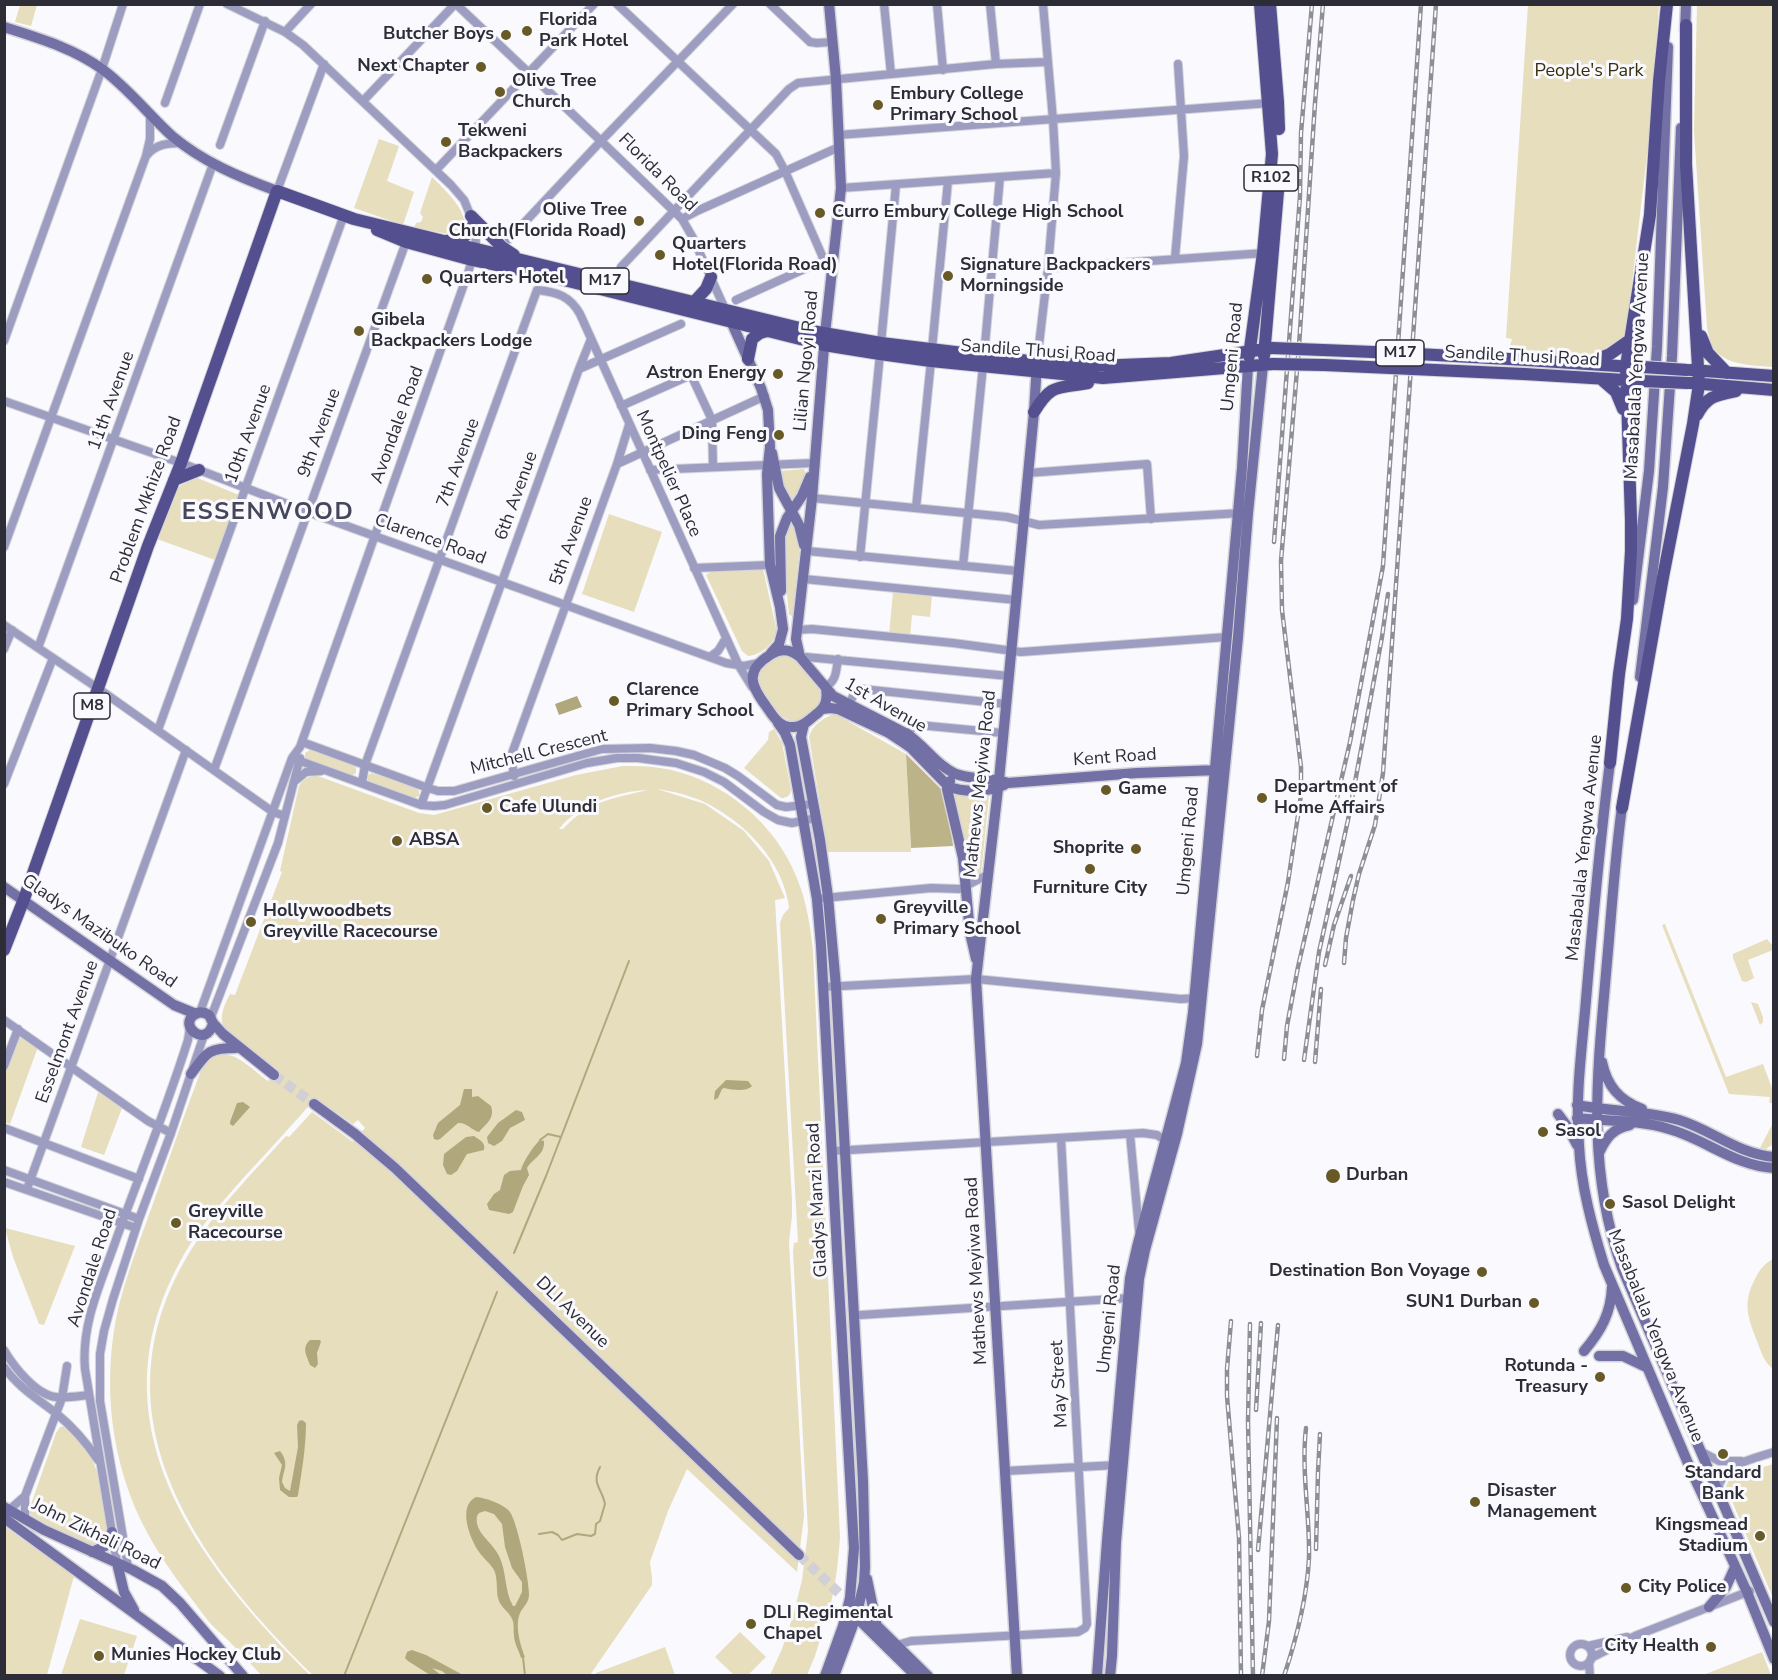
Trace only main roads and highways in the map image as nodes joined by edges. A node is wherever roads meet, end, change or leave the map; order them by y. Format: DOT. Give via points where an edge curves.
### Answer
graph roads {
  1 [pos="829,4"];
  2 [pos="1260,4"];
  3 [pos="1270,4"];
  4 [pos="1668,4"];
  5 [pos="1686,4"];
  6 [pos="1686,25"];
  7 [pos="4,27"];
  8 [pos="1273,103"];
  9 [pos="278,191"];
  10 [pos="349,217"];
  11 [pos="443,241"];
  12 [pos="1268,253"];
  13 [pos="473,254"];
  14 [pos="535,264"];
  15 [pos="711,277"];
  16 [pos="1695,297"];
  17 [pos="694,302"];
  18 [pos="725,309"];
  19 [pos="731,322"];
  20 [pos="767,331"];
  21 [pos="825,339"];
  22 [pos="1630,340"];
  23 [pos="1268,348"];
  24 [pos="1250,351"];
  25 [pos="748,359"];
  26 [pos="1585,364"];
  27 [pos="1268,365"];
  28 [pos="1248,366"];
  29 [pos="1626,366"];
  30 [pos="1036,367"];
  31 [pos="1693,370"];
  32 [pos="1727,373"];
  33 [pos="1773,376"];
  34 [pos="1103,378"];
  35 [pos="1600,379"];
  36 [pos="1626,380"];
  37 [pos="1694,384"];
  38 [pos="1749,388"];
  39 [pos="1773,390"];
  40 [pos="1034,412"];
  41 [pos="1627,422"];
  42 [pos="1693,424"];
  43 [pos="771,465"];
  44 [pos="814,466"];
  45 [pos="199,470"];
  46 [pos="174,480"];
  47 [pos="792,511"];
  48 [pos="1243,513"];
  49 [pos="807,554"];
  50 [pos="780,607"];
  51 [pos="801,658"];
  52 [pos="764,659"];
  53 [pos="826,688"];
  54 [pos="822,709"];
  55 [pos="848,709"];
  56 [pos="778,723"];
  57 [pos="804,724"];
  58 [pos="904,738"];
  59 [pos="1610,762"];
  60 [pos="1219,770"];
  61 [pos="956,774"];
  62 [pos="1002,783"];
  63 [pos="948,786"];
  64 [pos="1622,808"];
  65 [pos="4,886"];
  66 [pos="823,898"];
  67 [pos="24,899"];
  68 [pos="4,950"];
  69 [pos="978,963"];
  70 [pos="1198,998"];
  71 [pos="194,1018"];
  72 [pos="209,1027"];
  73 [pos="241,1051"];
  74 [pos="1600,1053"];
  75 [pos="191,1074"];
  76 [pos="274,1075"];
  77 [pos="314,1104"];
  78 [pos="1577,1105"];
  79 [pos="1558,1114"];
  80 [pos="1596,1114"];
  81 [pos="1577,1118"];
  82 [pos="1655,1120"];
  83 [pos="1579,1148"];
  84 [pos="1598,1154"];
  85 [pos="1773,1157"];
  86 [pos="1773,1168"];
  87 [pos="1612,1285"];
  88 [pos="840,1315"];
  89 [pos="856,1315"];
  90 [pos="1584,1351"];
  91 [pos="1599,1356"];
  92 [pos="1646,1367"];
  93 [pos="1118,1464"];
  94 [pos="863,1481"];
  95 [pos="851,1482"];
  96 [pos="6,1512"];
  97 [pos="112,1532"];
  98 [pos="1112,1541"];
  99 [pos="92,1552"];
  100 [pos="799,1555"];
  101 [pos="117,1563"];
  102 [pos="865,1567"];
  103 [pos="1736,1567"];
  104 [pos="131,1568"];
  105 [pos="122,1584"];
  106 [pos="849,1603"];
  107 [pos="1709,1607"];
  108 [pos="135,1613"];
  109 [pos="1773,1622"];
  110 [pos="877,1626"];
  111 [pos="223,1653"];
  112 [pos="1099,1654"];
  113 [pos="1112,1656"];
  114 [pos="1773,1659"];
  115 [pos="210,1668"];
  116 [pos="220,1676"];
  117 [pos="243,1676"];
  118 [pos="825,1676"];
  119 [pos="834,1676"];
  120 [pos="916,1676"];
  121 [pos="928,1676"];
  122 [pos="1017,1676"];
  123 [pos="1097,1676"];
  124 [pos="1110,1676"];
  1 -- 21 [label="main road, Lilian Ngoyi Road" via="841,188 828,261"];
  2 -- 8 [label="main road, Umgeni Road / R102"];
  3 -- 8 [label="main road, Umgeni Road / R102"];
  4 -- 22 [label="main road" via="1650,215"];
  4 -- 59 [label="main road, Masabalala Yengwa Avenue" via="1649,471"];
  5 -- 6 [label="main road, Masabalala Yengwa Avenue"];
  6 -- 16 [label="main road" via="1686,164"];
  6 -- 64 [label="main road, Masabalala Yengwa Avenue" via="1664,487"];
  7 -- 9 [label="main road, Sandile Thusi Road / M17" via="77,54 102,69 182,143 213,164"];
  8 -- 12 [label="main road, Umgeni Road / R102" via="1279,172"];
  9 -- 10 [label="main road, Sandile Thusi Road / M17"];
  9 -- 46 [label="main road, Problem Mkhize Road / M8"];
  10 -- 11 [label="main road, Sandile Thusi Road / M17"];
  10 -- 13 [label="main road, Sandile Thusi Road / M17" via="406,242"];
  11 -- 13 [label="main road, Sandile Thusi Road / M17"];
  11 -- 14 [label="main road" via="465,236 472,220 502,247"];
  12 -- 23 [label="main road, Umgeni Road / R102"];
  12 -- 24 [label="main road, Umgeni Road / R102"];
  13 -- 14 [label="main road, Sandile Thusi Road / M17"];
  13 -- 19 [label="main road, Sandile Thusi Road / M17"];
  14 -- 17 [label="main road, Sandile Thusi Road / M17"];
  15 -- 17 [label="main road"];
  16 -- 31 [label="main road"];
  16 -- 32 [label="main road" via="1704,346"];
  17 -- 18 [label="main road, Sandile Thusi Road / M17"];
  18 -- 19 [label="main road, Florida Road"];
  18 -- 21 [label="main road, Sandile Thusi Road / M17"];
  19 -- 20 [label="main road, Sandile Thusi Road / M17"];
  19 -- 25 [label="main road, Florida Road"];
  20 -- 21 [label="main road, Sandile Thusi Road / M17"];
  20 -- 25 [label="main road" via="752,339"];
  21 -- 30 [label="main road, Sandile Thusi Road / M17"];
  21 -- 44 [label="main road, Lilian Ngoyi Road"];
  22 -- 26 [label="main road"];
  22 -- 29 [label="main road"];
  23 -- 24 [label="main road, Sandile Thusi Road / M17"];
  23 -- 26 [label="main road, Sandile Thusi Road / M17, bridge"];
  23 -- 27 [label="main road, Umgeni Road / R102"];
  24 -- 28 [label="main road, Umgeni Road / R102"];
  24 -- 30 [label="main road, Sandile Thusi Road / M17" via="1133,366"];
  25 -- 43 [label="main road, Florida Road" via="765,396"];
  26 -- 29 [label="main road, Sandile Thusi Road / M17"];
  27 -- 28 [label="main road, Sandile Thusi Road / M17"];
  27 -- 35 [label="main road, Sandile Thusi Road / M17, bridge"];
  27 -- 48 [label="main road, Umgeni Road / R102"];
  28 -- 34 [label="main road, Sandile Thusi Road / M17"];
  28 -- 48 [label="main road, Umgeni Road / R102"];
  29 -- 31 [label="main road, Sandile Thusi Road / M17, bridge"];
  29 -- 36 [label="main road"];
  30 -- 34 [label="main road, Sandile Thusi Road / M17"];
  30 -- 40 [label="main road, Mathews Meyiwa Road"];
  31 -- 32 [label="main road, Sandile Thusi Road / M17"];
  31 -- 37 [label="main road"];
  32 -- 33 [label="main road, Sandile Thusi Road / M17"];
  34 -- 40 [label="main road" via="1053,389"];
  35 -- 36 [label="main road, Sandile Thusi Road / M17"];
  35 -- 41 [label="main road" via="1619,397"];
  36 -- 37 [label="main road, Sandile Thusi Road / M17, bridge"];
  36 -- 41 [label="main road"];
  37 -- 38 [label="main road, Sandile Thusi Road / M17"];
  37 -- 42 [label="main road"];
  38 -- 39 [label="main road, Sandile Thusi Road / M17"];
  38 -- 42 [label="main road" via="1710,398"];
  40 -- 62 [label="main road, Mathews Meyiwa Road" via="1003,734"];
  41 -- 59 [label="main road" via="1631,520 1627,619"];
  42 -- 64 [label="main road"];
  43 -- 47 [label="main road, Florida Road"];
  43 -- 50 [label="main road, Florida Road" via="770,565"];
  44 -- 47 [label="main road, Lilian Ngoyi Road"];
  44 -- 49 [label="main road, Lilian Ngoyi Road"];
  45 -- 46 [label="main road"];
  46 -- 67 [label="main road, Problem Mkhize Road / M8"];
  47 -- 49 [label="main road, Florida Road"];
  47 -- 50 [label="main road, Lilian Ngoyi Road" via="780,536"];
  48 -- 60 [label="main road, Umgeni Road / R102" via="1227,638"];
  48 -- 60 [label="main road, Umgeni Road / R102" via="1238,637"];
  49 -- 51 [label="main road, Lilian Ngoyi Road" via="796,644"];
  50 -- 52 [label="main road, Florida Road" via="782,635"];
  51 -- 52 [label="main road" via="786,650"];
  51 -- 53 [label="main road"];
  52 -- 56 [label="main road" via="753,676 755,691"];
  53 -- 54 [label="main road" via="827,699"];
  53 -- 55 [label="main road, 1st Avenue"];
  54 -- 55 [label="main road, 1st Avenue"];
  54 -- 57 [label="main road"];
  55 -- 58 [label="main road, 1st Avenue"];
  56 -- 57 [label="main road" via="794,727"];
  56 -- 66 [label="main road, Gladys Manzi Road" via="790,745"];
  57 -- 66 [label="main road, Gladys Manzi Road" via="801,742 816,818"];
  58 -- 61 [label="main road, 1st Avenue" via="916,741"];
  58 -- 63 [label="main road, 1st Avenue"];
  59 -- 78 [label="main road, Masabalala Yengwa Avenue"];
  60 -- 62 [label="main road, Kent Road"];
  60 -- 70 [label="main road, Umgeni Road / R102"];
  61 -- 62 [label="main road, 1st Avenue"];
  61 -- 63 [label="main road"];
  62 -- 63 [label="main road" via="962,790"];
  62 -- 69 [label="main road, Mathews Meyiwa Road"];
  63 -- 69 [label="main road" via="961,843 970,933"];
  64 -- 74 [label="main road, Masabalala Yengwa Avenue"];
  65 -- 67 [label="main road, Gladys Mazibuko Road"];
  66 -- 88 [label="main road, Gladys Manzi Road"];
  66 -- 89 [label="main road, Gladys Manzi Road" via="836,987"];
  67 -- 68 [label="main road, Problem Mkhize Road / M8"];
  67 -- 71 [label="main road, Gladys Mazibuko Road"];
  69 -- 122 [label="main road, Mathews Meyiwa Road"];
  70 -- 93 [label="main road, Umgeni Road / R102" via="1194,1062 1141,1266"];
  70 -- 93 [label="main road, Umgeni Road / R102" via="1186,1063 1133,1262"];
  71 -- 72 [label="main road" via="206,1013"];
  71 -- 72 [label="main road" via="195,1034"];
  72 -- 73 [label="main road"];
  73 -- 75 [label="main road" via="211,1051"];
  73 -- 76 [label="main road"];
  74 -- 80 [label="main road, Masabalala Yengwa Avenue"];
  74 -- 82 [label="main road" via="1616,1093"];
  77 -- 100 [label="main road, DLI Avenue" via="395,1168"];
  78 -- 80 [label="main road"];
  78 -- 81 [label="main road, Masabalala Yengwa Avenue"];
  79 -- 83 [label="main road"];
  80 -- 81 [label="main road"];
  80 -- 82 [label="main road"];
  80 -- 84 [label="main road, Masabalala Yengwa Avenue"];
  81 -- 83 [label="main road, Masabalala Yengwa Avenue"];
  82 -- 84 [label="main road" via="1617,1129"];
  82 -- 85 [label="main road" via="1682,1121 1749,1153"];
  82 -- 86 [label="main road" via="1746,1163"];
  83 -- 87 [label="main road, Masabalala Yengwa Avenue" via="1594,1233"];
  84 -- 109 [label="main road, Masabalala Yengwa Avenue" via="1614,1245"];
  87 -- 90 [label="main road" via="1606,1319"];
  87 -- 92 [label="main road, Masabalala Yengwa Avenue"];
  88 -- 89 [label="main road"];
  88 -- 95 [label="main road, Gladys Manzi Road"];
  89 -- 94 [label="main road, Gladys Manzi Road"];
  91 -- 92 [label="main road" via="1623,1356"];
  92 -- 103 [label="main road, Masabalala Yengwa Avenue"];
  93 -- 98 [label="main road, Umgeni Road / R102"];
  94 -- 95 [label="main road"];
  94 -- 102 [label="main road, Gladys Manzi Road"];
  95 -- 106 [label="main road, Gladys Manzi Road" via="854,1548"];
  96 -- 99 [label="main road, John Zikhali Road"];
  96 -- 108 [label="main road, John Zikhali Road"];
  97 -- 99 [label="main road" via="105,1546"];
  98 -- 112 [label="main road, Umgeni Road / R102"];
  98 -- 113 [label="main road, Umgeni Road / R102"];
  99 -- 101 [label="main road, John Zikhali Road"];
  101 -- 104 [label="main road, John Zikhali Road"];
  101 -- 105 [label="main road"];
  102 -- 106 [label="main road, Gladys Manzi Road"];
  102 -- 110 [label="main road"];
  103 -- 107 [label="main road"];
  103 -- 114 [label="main road, Masabalala Yengwa Avenue"];
  104 -- 105 [label="main road"];
  104 -- 111 [label="main road, John Zikhali Road" via="170,1593"];
  105 -- 108 [label="main road"];
  106 -- 110 [label="main road"];
  106 -- 118 [label="main road, Gladys Manzi Road"];
  106 -- 119 [label="main road, Gladys Manzi Road"];
  106 -- 120 [label="main road"];
  108 -- 115 [label="main road, John Zikhali Road"];
  110 -- 121 [label="main road"];
  111 -- 115 [label="main road"];
  111 -- 117 [label="main road, John Zikhali Road"];
  112 -- 113 [label="main road"];
  112 -- 123 [label="main road, Umgeni Road / R102"];
  113 -- 124 [label="main road, Umgeni Road / R102"];
  115 -- 116 [label="main road, John Zikhali Road"];
}
